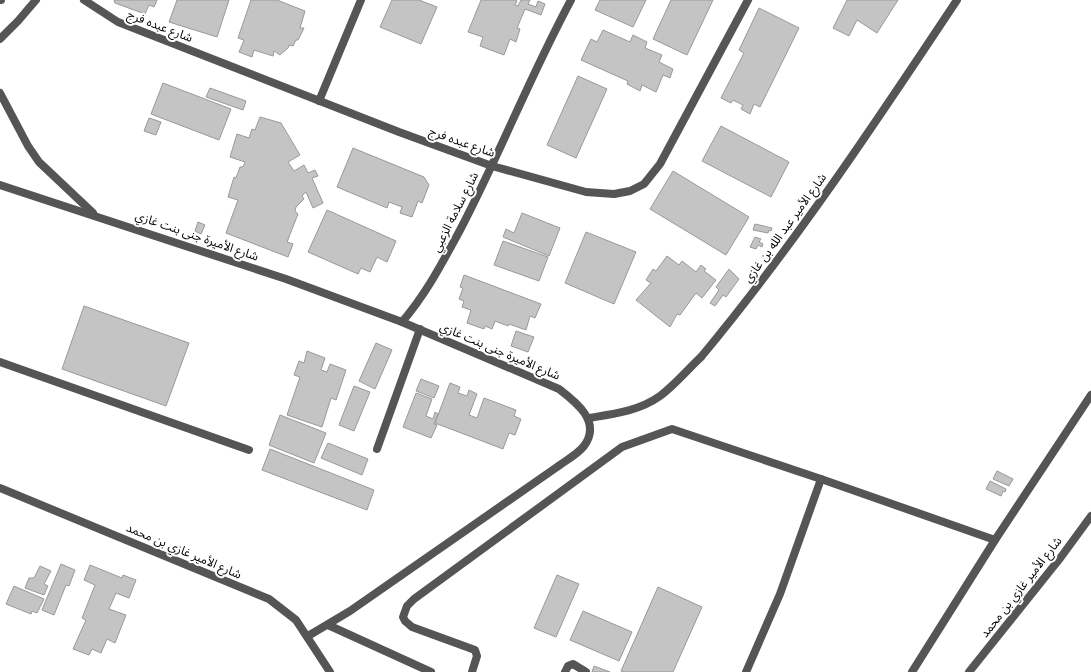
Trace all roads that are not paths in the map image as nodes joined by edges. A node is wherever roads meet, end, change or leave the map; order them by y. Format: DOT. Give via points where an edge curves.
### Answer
graph roads {
  1 [pos="36,0"];
  2 [pos="84,0"];
  3 [pos="361,0"];
  4 [pos="571,0"];
  5 [pos="748,0"];
  6 [pos="957,0"];
  7 [pos="0,39"];
  8 [pos="0,93"];
  9 [pos="319,101"];
  10 [pos="492,166"];
  11 [pos="0,185"];
  12 [pos="95,215"];
  13 [pos="402,322"];
  14 [pos="420,329"];
  15 [pos="0,362"];
  16 [pos="1091,395"];
  17 [pos="589,418"];
  18 [pos="377,449"];
  19 [pos="249,450"];
  20 [pos="821,479"];
  21 [pos="0,488"];
  22 [pos="1091,516"];
  23 [pos="996,540"];
  24 [pos="328,625"];
  25 [pos="308,636"];
  26 [pos="330,672"];
  27 [pos="431,672"];
  28 [pos="472,672"];
  29 [pos="565,672"];
  30 [pos="586,672"];
  31 [pos="746,672"];
  32 [pos="912,672"];
  33 [pos="969,672"];
  1 -- 7 [label="street"];
  2 -- 9 [label="street, شارع عبده فرج" via="118,22"];
  3 -- 9 [label="street"];
  4 -- 10 [label="street, شارع سلامة الزعبي" via="545,49"];
  5 -- 10 [label="street, شارع عبده فرج" via="660,164 644,184 630,191 614,194 586,192"];
  6 -- 17 [label="street, شارع الأمير عبد الله بن غازي" via="800,229 741,310 701,357 660,396 642,406"];
  8 -- 12 [label="street, شارع الأميرة جنى بنت غازي" via="39,162"];
  9 -- 10 [label="street, شارع عبده فرج"];
  10 -- 13 [label="street, شارع سلامة الزعبي" via="425,293"];
  11 -- 12 [label="street, شارع الأميرة جنى بنت غازي"];
  12 -- 13 [label="street, شارع الأميرة جنى بنت غازي" via="286,279"];
  13 -- 14 [label="street, شارع الأميرة جنى بنت غازي"];
  14 -- 17 [label="street, شارع الأميرة جنى بنت غازي" via="559,389"];
  14 -- 18 [label="street"];
  15 -- 19 [label="street"];
  16 -- 23 [label="street"];
  17 -- 24 [label="street" via="589,433 584,446 464,533"];
  20 -- 23 [label="street"];
  20 -- 28 [label="street" via="672,429 622,447 407,606 403,617 412,627 475,650 477,656"];
  20 -- 31 [label="street" via="780,594"];
  21 -- 25 [label="street, شارع الأمير غازي بن محمد" via="269,599 296,620"];
  22 -- 33 [label="street, شارع الأمير غازي بن محمد" via="1062,557"];
  23 -- 32 [label="street"];
  24 -- 25 [label="street"];
  24 -- 27 [label="street"];
  25 -- 26 [label="street, شارع الأمير غازي بن محمد"];
  29 -- 30 [label="street" via="568,666 573,664"];
}
